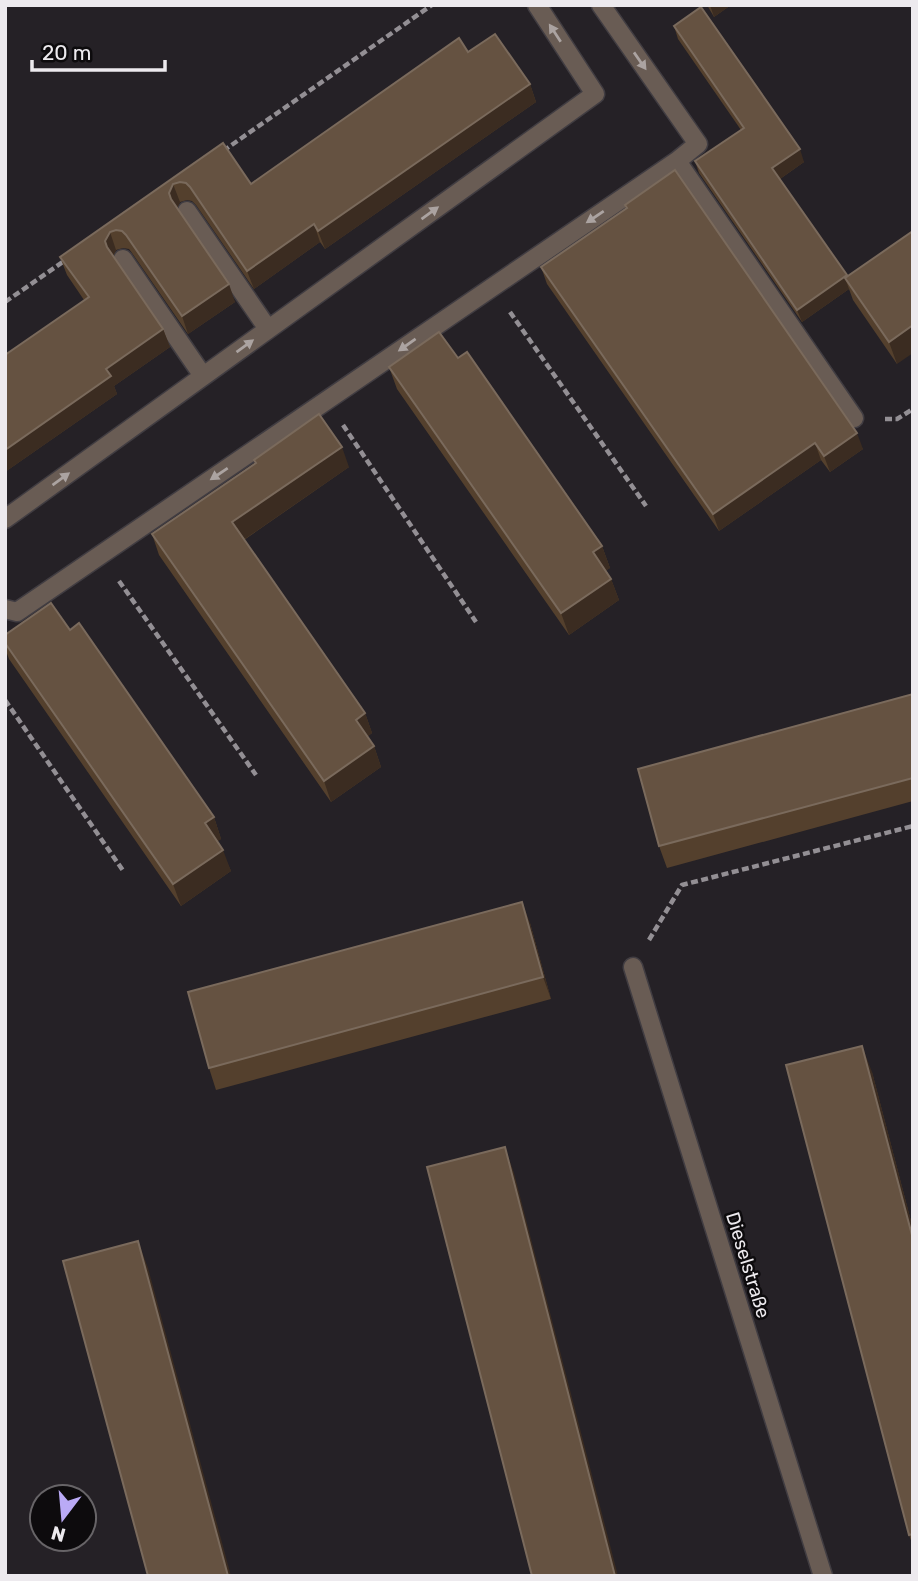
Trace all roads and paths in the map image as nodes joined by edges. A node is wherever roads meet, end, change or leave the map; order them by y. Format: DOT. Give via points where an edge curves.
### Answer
graph roads {
  1 [pos="432,5"];
  2 [pos="537,5"];
  3 [pos="601,5"];
  4 [pos="221,152"];
  5 [pos="677,161"];
  6 [pos="187,211"];
  7 [pos="73,255"];
  8 [pos="123,259"];
  9 [pos="492,287"];
  10 [pos="5,302"];
  11 [pos="268,329"];
  12 [pos="203,376"];
  13 [pos="327,400"];
  14 [pos="854,418"];
  15 [pos="646,506"];
  16 [pos="5,519"];
  17 [pos="100,555"];
  18 [pos="5,610"];
  19 [pos="476,622"];
  20 [pos="5,700"];
  21 [pos="256,775"];
  22 [pos="913,826"];
  23 [pos="124,872"];
  24 [pos="633,967"];
  25 [pos="823,1576"];
  1 -- 4 [label="path"];
  11 -- 2 [label="street, one-way" via="595,94"];
  3 -- 5 [label="street, one-way" via="698,144"];
  5 -- 9 [label="street, one-way"];
  5 -- 14 [label="street"];
  6 -- 11 [label="street"];
  7 -- 10 [label="path"];
  8 -- 12 [label="street"];
  9 -- 13 [label="street, one-way"];
  9 -- 15 [label="path"];
  12 -- 11 [label="street, one-way"];
  16 -- 12 [label="street, one-way"];
  13 -- 17 [label="street, one-way"];
  13 -- 19 [label="path"];
  17 -- 18 [label="street" via="17,612"];
  17 -- 21 [label="path"];
  20 -- 23 [label="path"];
  22 -- 24 [label="path" via="682,885"];
  24 -- 25 [label="street, Dieselstraße"];
}
